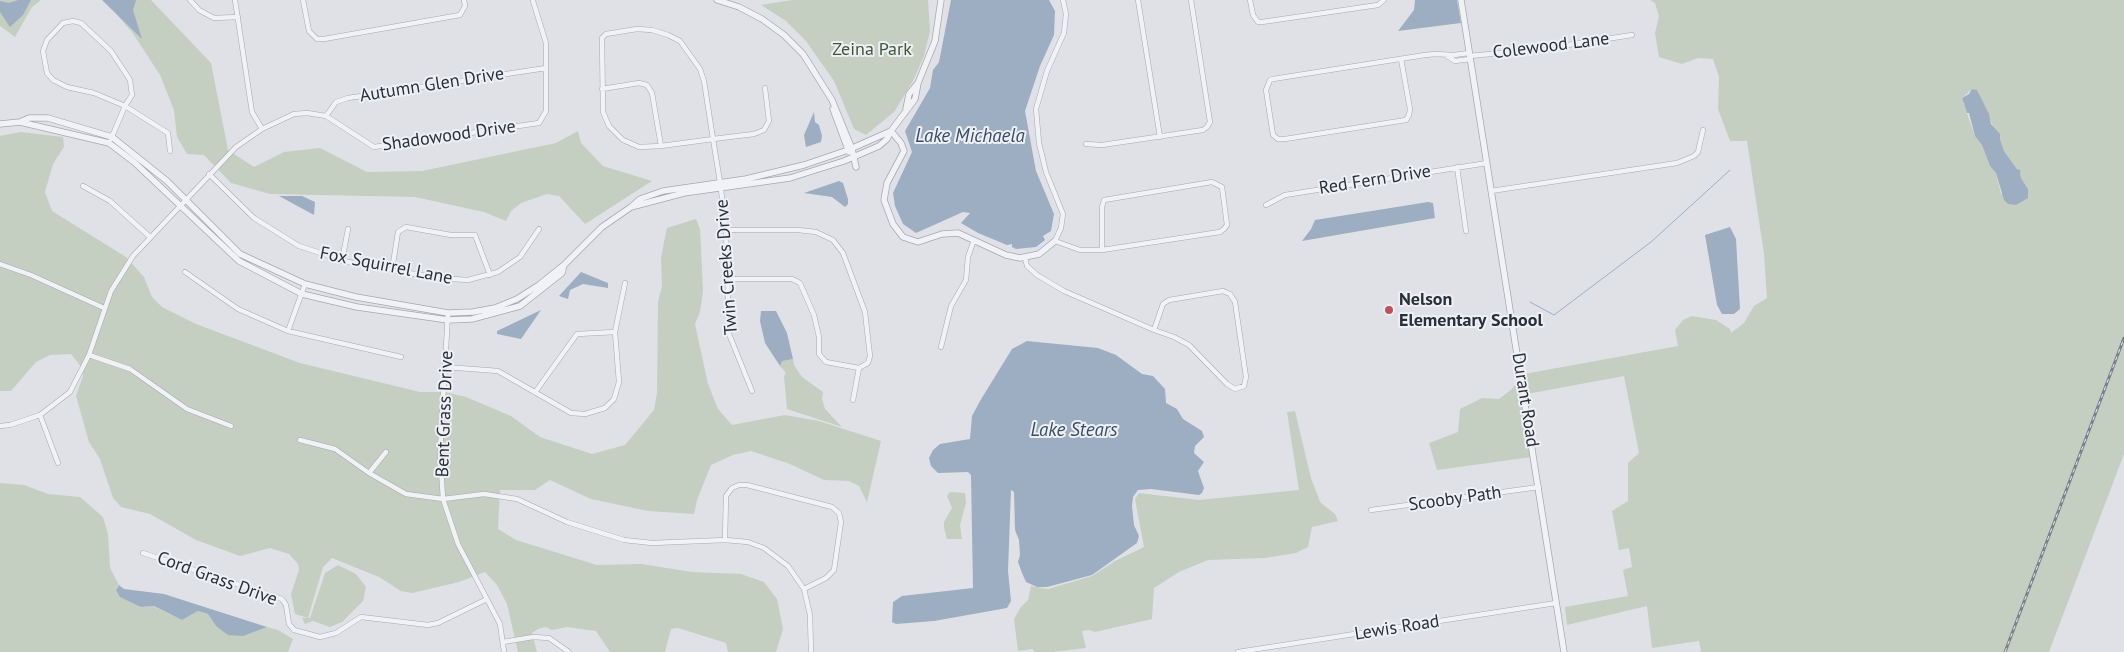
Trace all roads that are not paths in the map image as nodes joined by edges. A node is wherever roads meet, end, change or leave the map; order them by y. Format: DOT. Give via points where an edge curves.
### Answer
graph roads {
  1 [pos="190,0"];
  2 [pos="235,0"];
  3 [pos="303,0"];
  4 [pos="464,0"];
  5 [pos="717,0"];
  6 [pos="941,0"];
  7 [pos="1063,0"];
  8 [pos="1138,0"];
  9 [pos="1191,0"];
  10 [pos="1250,0"];
  11 [pos="1384,0"];
  12 [pos="1461,0"];
  13 [pos="533,1"];
  14 [pos="238,17"];
  15 [pos="1632,35"];
  16 [pos="1470,56"];
  17 [pos="1401,59"];
  18 [pos="546,68"];
  19 [pos="766,88"];
  20 [pos="602,89"];
  21 [pos="125,106"];
  22 [pos="326,116"];
  23 [pos="20,122"];
  24 [pos="0,124"];
  25 [pos="262,129"];
  26 [pos="1703,130"];
  27 [pos="891,131"];
  28 [pos="1160,137"];
  29 [pos="713,139"];
  30 [pos="110,140"];
  31 [pos="1086,144"];
  32 [pos="660,146"];
  33 [pos="850,150"];
  34 [pos="170,151"];
  35 [pos="853,158"];
  36 [pos="1487,163"];
  37 [pos="856,166"];
  38 [pos="1457,167"];
  39 [pos="209,174"];
  40 [pos="720,185"];
  41 [pos="83,186"];
  42 [pos="1491,191"];
  43 [pos="185,200"];
  44 [pos="1266,205"];
  45 [pos="179,206"];
  46 [pos="348,229"];
  47 [pos="539,229"];
  48 [pos="726,230"];
  49 [pos="1466,231"];
  50 [pos="150,237"];
  51 [pos="974,240"];
  52 [pos="1055,241"];
  53 [pos="1102,250"];
  54 [pos="1025,258"];
  55 [pos="342,261"];
  56 [pos="0,264"];
  57 [pos="392,270"];
  58 [pos="185,272"];
  59 [pos="490,275"];
  60 [pos="728,279"];
  61 [pos="625,283"];
  62 [pos="306,284"];
  63 [pos="302,294"];
  64 [pos="104,308"];
  65 [pos="448,317"];
  66 [pos="1154,330"];
  67 [pos="288,331"];
  68 [pos="615,332"];
  69 [pos="941,347"];
  70 [pos="89,355"];
  71 [pos="401,356"];
  72 [pos="446,367"];
  73 [pos="859,368"];
  74 [pos="752,390"];
  75 [pos="536,391"];
  76 [pos="853,400"];
  77 [pos="40,415"];
  78 [pos="0,426"];
  79 [pos="231,426"];
  80 [pos="300,440"];
  81 [pos="386,452"];
  82 [pos="58,463"];
  83 [pos="369,473"];
  84 [pos="1539,487"];
  85 [pos="444,499"];
  86 [pos="1370,510"];
  87 [pos="725,540"];
  88 [pos="143,553"];
  89 [pos="804,590"];
  90 [pos="487,599"];
  91 [pos="1556,603"];
  92 [pos="503,642"];
  93 [pos="504,652"];
  94 [pos="569,652"];
  95 [pos="810,652"];
  96 [pos="1238,652"];
  97 [pos="1564,652"];
  1 -- 14 [label="street" via="199,10 214,18"];
  2 -- 14 [label="street"];
  3 -- 4 [label="street" via="309,31 317,39 324,39 460,15 465,6"];
  5 -- 33 [label="street" via="748,12 779,31 807,59 824,87"];
  6 -- 27 [label="street" via="935,41 914,101"];
  7 -- 52 [label="street" via="1066,14 1064,32 1045,75 1036,114 1044,166 1063,214"];
  8 -- 28 [label="street"];
  9 -- 28 [label="street" via="1210,122 1202,130"];
  10 -- 11 [label="street" via="1258,22 1378,5"];
  12 -- 16 [label="street, Durant Road"];
  13 -- 18 [label="street, Shadowood Drive" via="546,43"];
  14 -- 25 [label="street" via="252,112"];
  15 -- 16 [label="street, Colewood Lane"];
  16 -- 17 [label="street, Colewood Lane" via="1455,61 1446,55 1435,54"];
  16 -- 36 [label="street, Durant Road"];
  17 -- 17 [label="street, Colewood Lane" via="1270,80 1266,90 1273,136 1285,139 1406,120 1410,109"];
  18 -- 22 [label="street, Autumn Glen Drive" via="348,98 336,102"];
  18 -- 22 [label="street, Shadowood Drive" via="546,111 539,123 374,147"];
  19 -- 29 [label="street, Twin Creeks Drive" via="769,120 764,130"];
  20 -- 29 [label="street, Twin Creeks Drive" via="602,38 606,34 637,29 668,35 680,41 700,69"];
  20 -- 32 [label="street, Twin Creeks Drive" via="603,112 609,126 623,140 640,147"];
  20 -- 32 [label="street" via="639,83 647,85 652,93"];
  21 -- 21 [label="street" via="133,89 111,51 81,22 63,23 48,40 44,51 47,73 67,87 94,93"];
  21 -- 30 [label="street"];
  21 -- 34 [label="street" via="168,133"];
  22 -- 25 [label="street, Shadowood Drive" via="308,112 294,114"];
  23 -- 24 [label="street"];
  23 -- 30 [label="street"];
  23 -- 30 [label="street" via="29,118 48,118"];
  25 -- 39 [label="street, Shadowood Drive" via="236,147"];
  26 -- 42 [label="street" via="1698,152 1677,163"];
  27 -- 33 [label="street"];
  27 -- 35 [label="street" via="883,143"];
  27 -- 51 [label="street" via="902,142 904,151 884,193 885,204 897,231 914,241 950,233"];
  28 -- 31 [label="street" via="1102,145"];
  29 -- 32 [label="street, Twin Creeks Drive"];
  29 -- 40 [label="street, Twin Creeks Drive"];
  30 -- 43 [label="street" via="167,181"];
  30 -- 45 [label="street"];
  33 -- 35 [label="street"];
  33 -- 40 [label="street"];
  35 -- 37 [label="street"];
  35 -- 40 [label="street" via="786,179"];
  36 -- 38 [label="street, Red Fern Drive"];
  36 -- 42 [label="street, Durant Road"];
  38 -- 44 [label="street, Red Fern Drive" via="1285,194"];
  38 -- 49 [label="street"];
  39 -- 43 [label="street, Shadowood Drive"];
  39 -- 55 [label="street, Fox Squirrel Lane" via="265,226 299,246"];
  40 -- 48 [label="street, Twin Creeks Drive"];
  40 -- 65 [label="street" via="632,207 602,227 564,265 517,299 481,311"];
  41 -- 50 [label="street" via="110,201"];
  42 -- 84 [label="street, Durant Road"];
  43 -- 45 [label="street, Shadowood Drive"];
  43 -- 62 [label="street" via="240,254"];
  45 -- 50 [label="street, Shadowood Drive"];
  45 -- 63 [label="street" via="239,261"];
  46 -- 55 [label="street"];
  47 -- 59 [label="street, Fox Squirrel Lane" via="514,263"];
  48 -- 60 [label="street, Twin Creeks Drive"];
  48 -- 73 [label="street" via="798,230 816,232 833,240 843,253 865,312 870,356 868,363"];
  50 -- 64 [label="street, Shadowood Drive" via="116,281"];
  51 -- 54 [label="street" via="1010,256"];
  51 -- 69 [label="street" via="968,257 966,280 951,306"];
  52 -- 53 [label="street" via="1080,250"];
  52 -- 54 [label="street" via="1043,252"];
  53 -- 53 [label="street" via="1220,232 1227,225 1222,187 1212,182 1104,200"];
  54 -- 66 [label="street" via="1027,266 1036,275 1064,291"];
  55 -- 57 [label="street, Fox Squirrel Lane"];
  56 -- 64 [label="street" via="31,274"];
  57 -- 59 [label="street, Fox Squirrel Lane" via="459,280"];
  57 -- 59 [label="street" via="398,232 406,227 451,235 475,235"];
  58 -- 67 [label="street" via="238,309"];
  60 -- 73 [label="street" via="792,279 800,283 814,315 819,354 826,362"];
  60 -- 74 [label="street, Twin Creeks Drive" via="729,334"];
  61 -- 68 [label="street"];
  62 -- 63 [label="street"];
  62 -- 65 [label="street"];
  63 -- 65 [label="street" via="356,307"];
  63 -- 67 [label="street"];
  64 -- 70 [label="street, Shadowood Drive"];
  65 -- 72 [label="street, Bent Grass Drive"];
  66 -- 66 [label="street" via="1163,304 1169,300 1223,291 1230,294 1246,377 1244,386 1235,388 1227,384 1189,345"];
  67 -- 71 [label="street"];
  68 -- 75 [label="street" via="577,334"];
  68 -- 75 [label="street" via="619,382 614,399 605,408 585,414 571,413"];
  70 -- 77 [label="street, Shadowood Drive" via="70,392"];
  70 -- 79 [label="street" via="130,369 187,409"];
  72 -- 75 [label="street" via="498,371"];
  72 -- 85 [label="street, Bent Grass Drive" via="440,452"];
  73 -- 76 [label="street"];
  77 -- 78 [label="street, Shadowood Drive"];
  77 -- 82 [label="street"];
  80 -- 83 [label="street" via="335,449"];
  81 -- 83 [label="street"];
  83 -- 85 [label="street" via="406,494"];
  84 -- 86 [label="street, Scooby Path"];
  84 -- 91 [label="street, Durant Road"];
  85 -- 87 [label="street" via="484,494 517,499 566,522 624,540 652,543"];
  85 -- 90 [label="street, Bent Grass Drive" via="458,544"];
  87 -- 89 [label="street" via="748,542 776,555"];
  87 -- 89 [label="street" via="726,496 739,485 747,484 832,506 839,513 841,522 834,570"];
  88 -- 90 [label="street, Cord Grass Drive" via="282,600 294,630 320,637 336,633 361,617 428,626"];
  89 -- 95 [label="street" via="810,615"];
  90 -- 92 [label="street, Bent Grass Drive" via="500,624"];
  91 -- 96 [label="street, Lewis Road"];
  91 -- 97 [label="street, Durant Road"];
  92 -- 93 [label="street, Bent Grass Drive"];
  92 -- 94 [label="street" via="549,638"];
}
